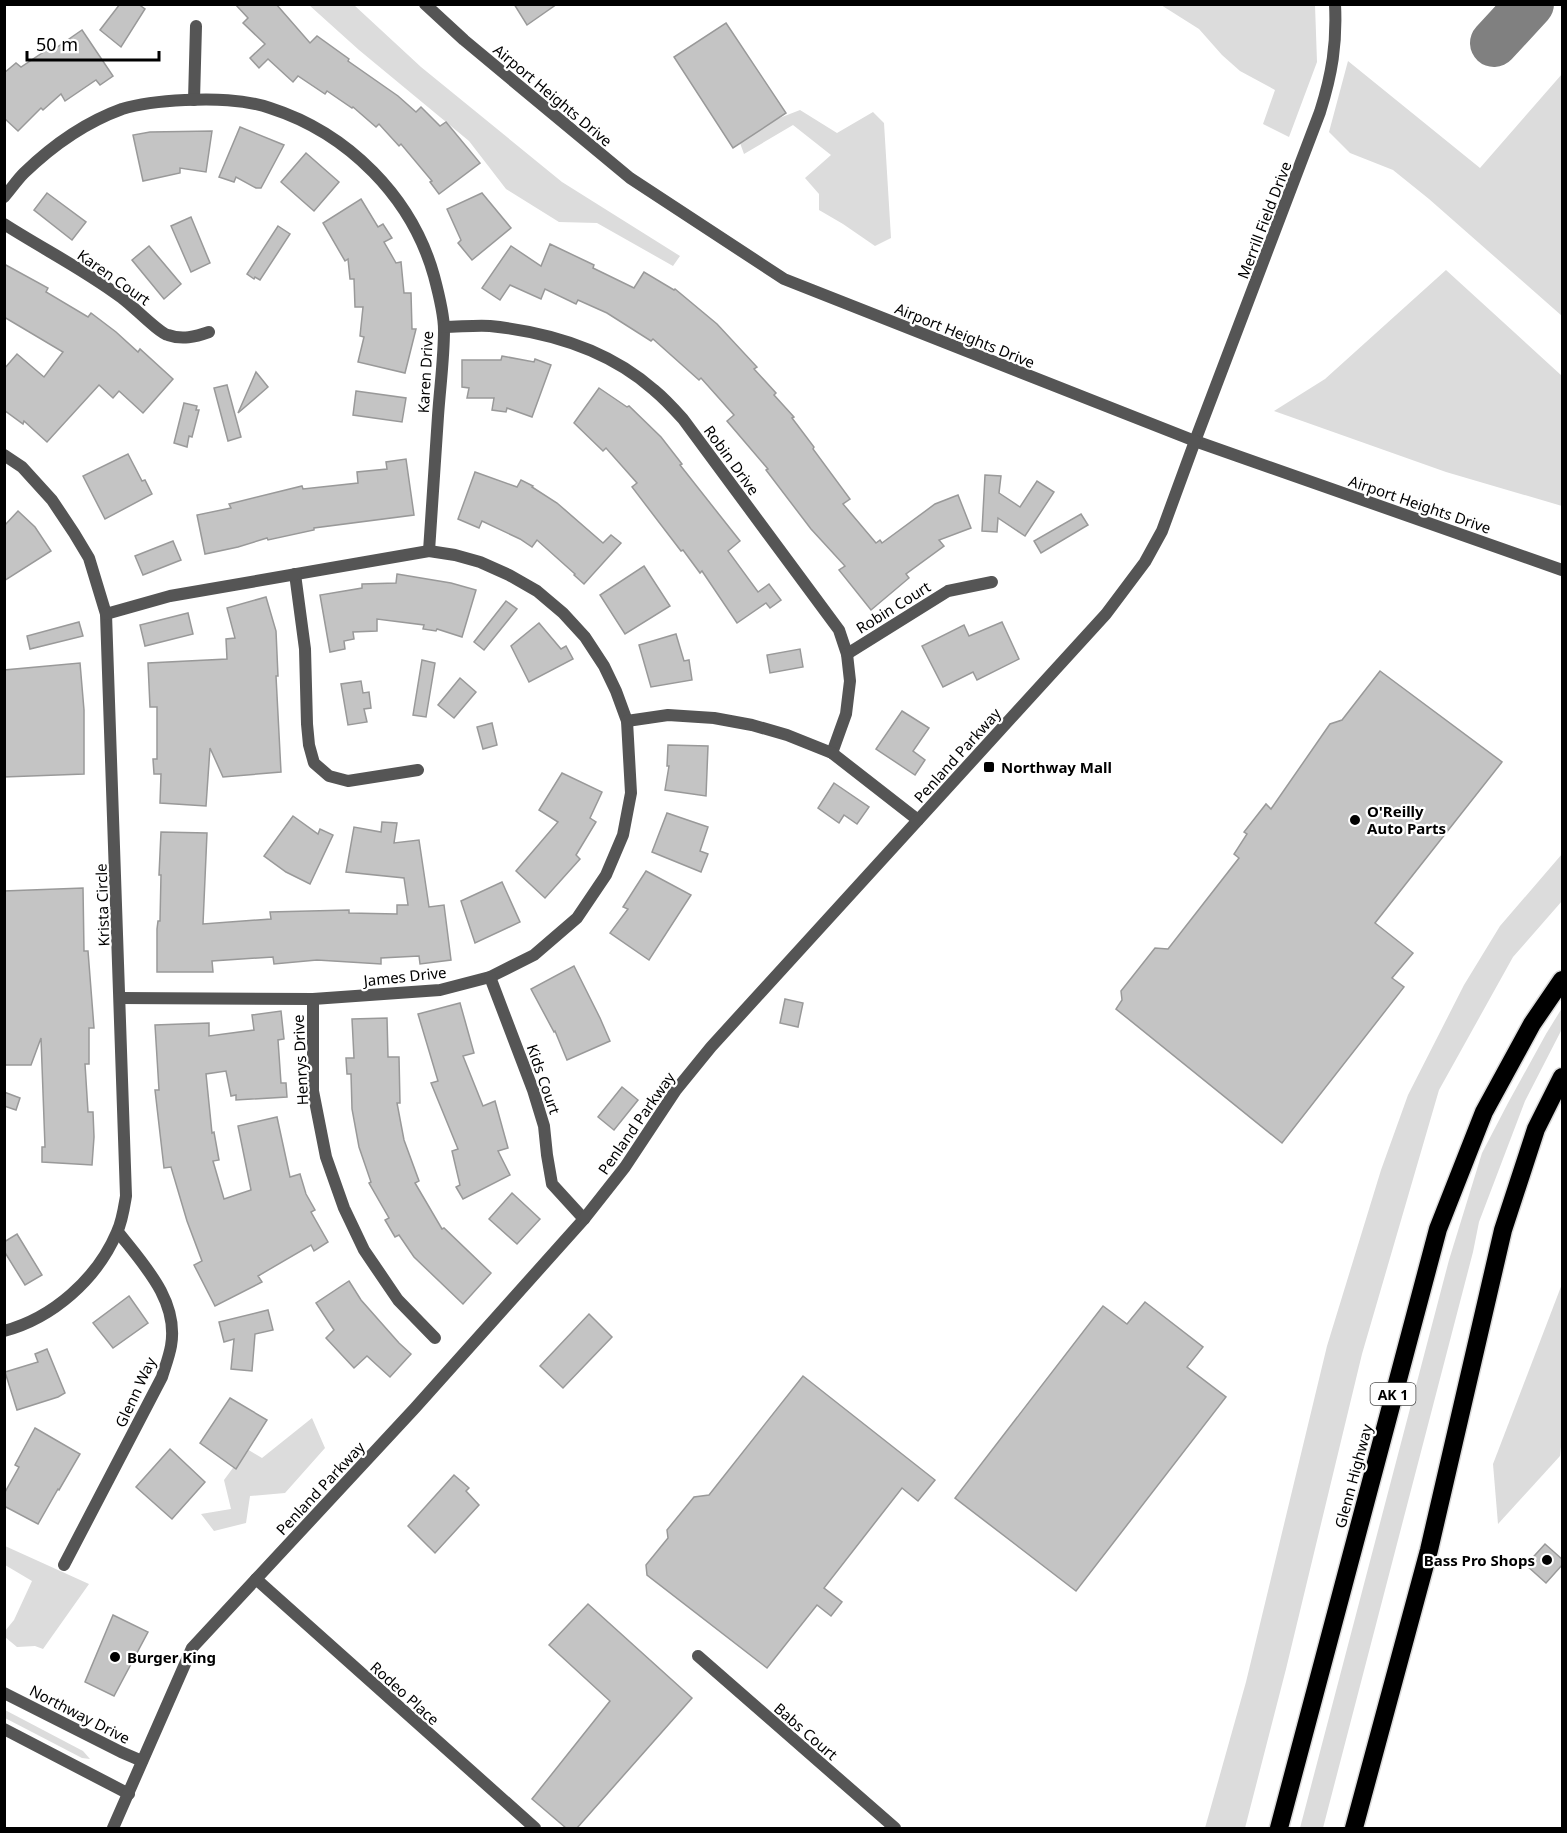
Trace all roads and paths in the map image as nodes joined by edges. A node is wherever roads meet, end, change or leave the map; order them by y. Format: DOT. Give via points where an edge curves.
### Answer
graph roads {
  1 [pos="425,4"];
  2 [pos="1335,4"];
  3 [pos="196,26"];
  4 [pos="194,100"];
  5 [pos="4,197"];
  6 [pos="4,224"];
  7 [pos="444,327"];
  8 [pos="209,332"];
  9 [pos="1196,441"];
  10 [pos="4,455"];
  11 [pos="429,551"];
  12 [pos="1563,570"];
  13 [pos="295,574"];
  14 [pos="992,582"];
  15 [pos="106,614"];
  16 [pos="847,654"];
  17 [pos="627,722"];
  18 [pos="832,753"];
  19 [pos="418,770"];
  20 [pos="918,820"];
  21 [pos="490,978"];
  22 [pos="1563,980"];
  23 [pos="120,998"];
  24 [pos="313,999"];
  25 [pos="1563,1077"];
  26 [pos="584,1219"];
  27 [pos="118,1232"];
  28 [pos="4,1331"];
  29 [pos="435,1338"];
  30 [pos="64,1565"];
  31 [pos="256,1579"];
  32 [pos="698,1656"];
  33 [pos="4,1694"];
  34 [pos="4,1730"];
  35 [pos="142,1761"];
  36 [pos="129,1794"];
  37 [pos="113,1828"];
  38 [pos="535,1828"];
  39 [pos="895,1828"];
  40 [pos="1279,1828"];
  41 [pos="1354,1828"];
  1 -- 9 [label="street, Airport Heights Drive" via="630,178 784,279"];
  2 -- 9 [label="street, Merrill Field Drive" via="1335,49 1320,112"];
  3 -- 4 [label="street"];
  4 -- 5 [label="street, Karen Drive" via="123,109 83,127 22,174"];
  4 -- 7 [label="street, Karen Drive" via="233,100 270,108 309,124 347,147 374,171 399,202 419,237 434,276"];
  6 -- 8 [label="street, Karen Court" via="123,298 166,335 191,338"];
  7 -- 11 [label="street, Karen Drive"];
  7 -- 16 [label="street, Robin Drive" via="488,326 582,346 654,389 683,419 839,630"];
  9 -- 12 [label="street, Airport Heights Drive"];
  9 -- 20 [label="street, Penland Parkway" via="1162,531 1145,562 1106,614"];
  10 -- 15 [label="street, Krista Circle" via="22,467 52,500 74,533 89,558"];
  11 -- 13 [label="street, James Drive"];
  11 -- 17 [label="street, James Drive" via="480,562 509,575 537,591 563,613 604,666"];
  13 -- 15 [label="street, James Drive" via="170,596"];
  13 -- 19 [label="street" via="305,649 308,735 314,763 328,776 348,781"];
  14 -- 16 [label="street, Robin Court" via="948,591"];
  15 -- 23 [label="street, Krista Circle"];
  16 -- 18 [label="street, Robin Drive" via="850,681 846,714"];
  17 -- 18 [label="street" via="669,715 714,718 752,724"];
  17 -- 21 [label="street, James Drive" via="631,793 623,835 606,875 577,918 534,955"];
  18 -- 20 [label="street"];
  20 -- 26 [label="street, Penland Parkway" via="711,1047"];
  21 -- 24 [label="street, James Drive" via="440,990"];
  21 -- 26 [label="street, Kids Court" via="544,1126 552,1184"];
  22 -- 40 [label="highway, Glenn Highway / AK 1" via="1532,1024 1484,1112 1438,1229"];
  23 -- 24 [label="street, James Drive"];
  23 -- 27 [label="street, Krista Circle" via="126,1196"];
  24 -- 29 [label="street, Henrys Drive" via="313,1090 326,1157 344,1208 364,1250 398,1300"];
  25 -- 41 [label="highway" via="1536,1129 1503,1230 1428,1550"];
  26 -- 31 [label="street, Penland Parkway"];
  27 -- 28 [label="street, Krista Circle" via="95,1269 69,1297 41,1317"];
  27 -- 30 [label="street, Glenn Way" via="156,1281 166,1301 172,1324 171,1347 162,1377"];
  31 -- 35 [label="street, Penland Parkway" via="192,1648"];
  31 -- 38 [label="street, Rodeo Place"];
  32 -- 39 [label="street, Babs Court"];
  33 -- 35 [label="street, Northway Drive"];
  34 -- 36 [label="street"];
  35 -- 36 [label="street, Penland Parkway"];
  36 -- 37 [label="street, Penland Parkway"];
}
